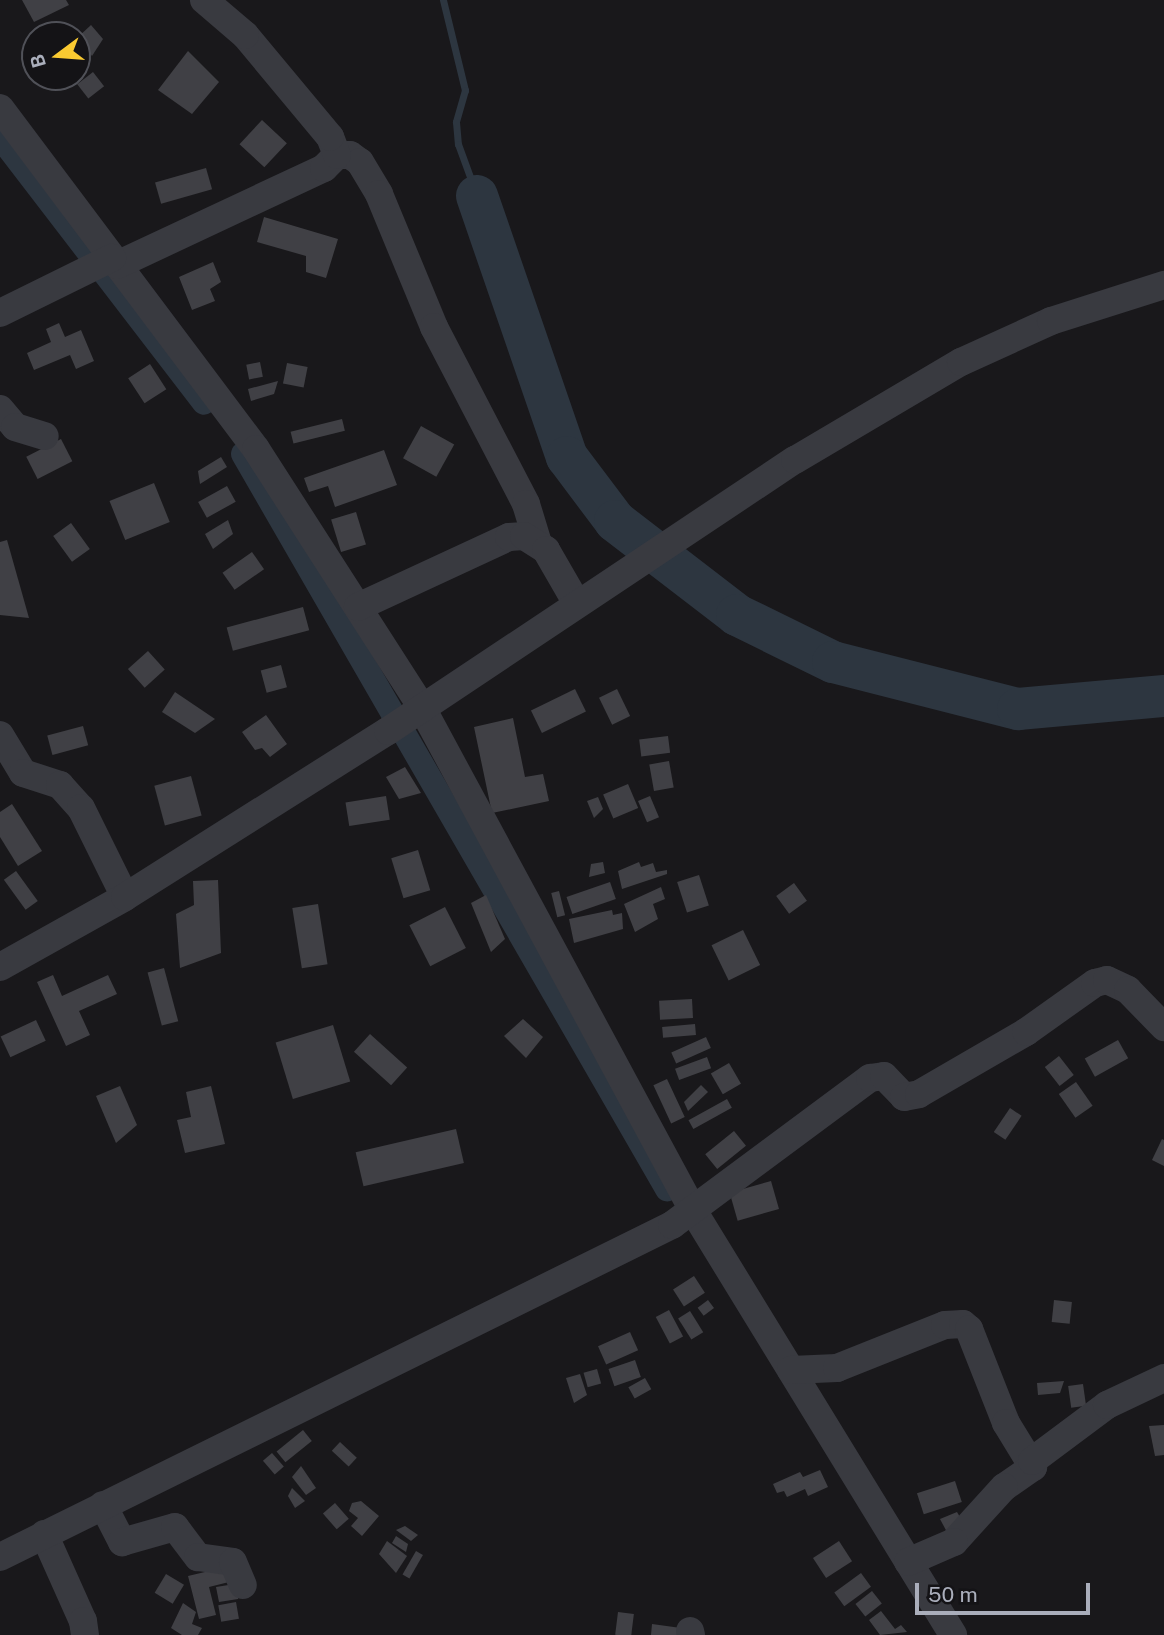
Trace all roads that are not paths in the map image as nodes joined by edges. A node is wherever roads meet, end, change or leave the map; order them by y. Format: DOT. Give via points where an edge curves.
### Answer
graph roads {
  1 [pos="204,0"];
  2 [pos="0,108"];
  3 [pos="337,155"];
  4 [pos="114,261"];
  5 [pos="1164,285"];
  6 [pos="0,313"];
  7 [pos="0,409"];
  8 [pos="45,436"];
  9 [pos="537,540"];
  10 [pos="576,601"];
  11 [pos="358,607"];
  12 [pos="418,710"];
  13 [pos="0,735"];
  14 [pos="125,897"];
  15 [pos="0,967"];
  16 [pos="1164,1027"];
  17 [pos="683,1219"];
  18 [pos="791,1370"];
  19 [pos="1164,1378"];
  20 [pos="1032,1461"];
  21 [pos="103,1505"];
  22 [pos="44,1534"];
  23 [pos="0,1557"];
  24 [pos="908,1562"];
  25 [pos="243,1585"];
  26 [pos="85,1635"];
  27 [pos="953,1635"];
  1 -- 3 [label="street" via="245,36 330,137"];
  2 -- 4 [label="street"];
  3 -- 4 [label="street" via="324,168"];
  3 -- 9 [label="street" via="350,155 360,162 379,194 433,327 526,504"];
  4 -- 6 [label="street"];
  4 -- 11 [label="street" via="256,449"];
  5 -- 10 [label="street" via="1051,321 961,362 794,460"];
  7 -- 8 [label="street" via="15,427"];
  9 -- 10 [label="street"];
  9 -- 11 [label="street" via="509,537"];
  10 -- 12 [label="street"];
  11 -- 12 [label="street"];
  12 -- 14 [label="street"];
  12 -- 17 [label="street"];
  13 -- 14 [label="street" via="23,773 60,785 80,807"];
  14 -- 15 [label="street"];
  16 -- 17 [label="street" via="1117,982 1095,983 1026,1032 919,1094 904,1097 884,1076 870,1078 776,1144"];
  17 -- 18 [label="street"];
  17 -- 21 [label="street"];
  18 -- 20 [label="street" via="837,1368 945,1325 963,1324 977,1346 1006,1423"];
  18 -- 24 [label="street"];
  19 -- 20 [label="street" via="1107,1405"];
  20 -- 24 [label="street" via="1031,1470 1004,1487 963,1536"];
  21 -- 22 [label="street"];
  21 -- 25 [label="street" via="122,1542 175,1527 198,1557 233,1562"];
  22 -- 23 [label="street"];
  22 -- 26 [label="street"];
  24 -- 27 [label="street"];
}
